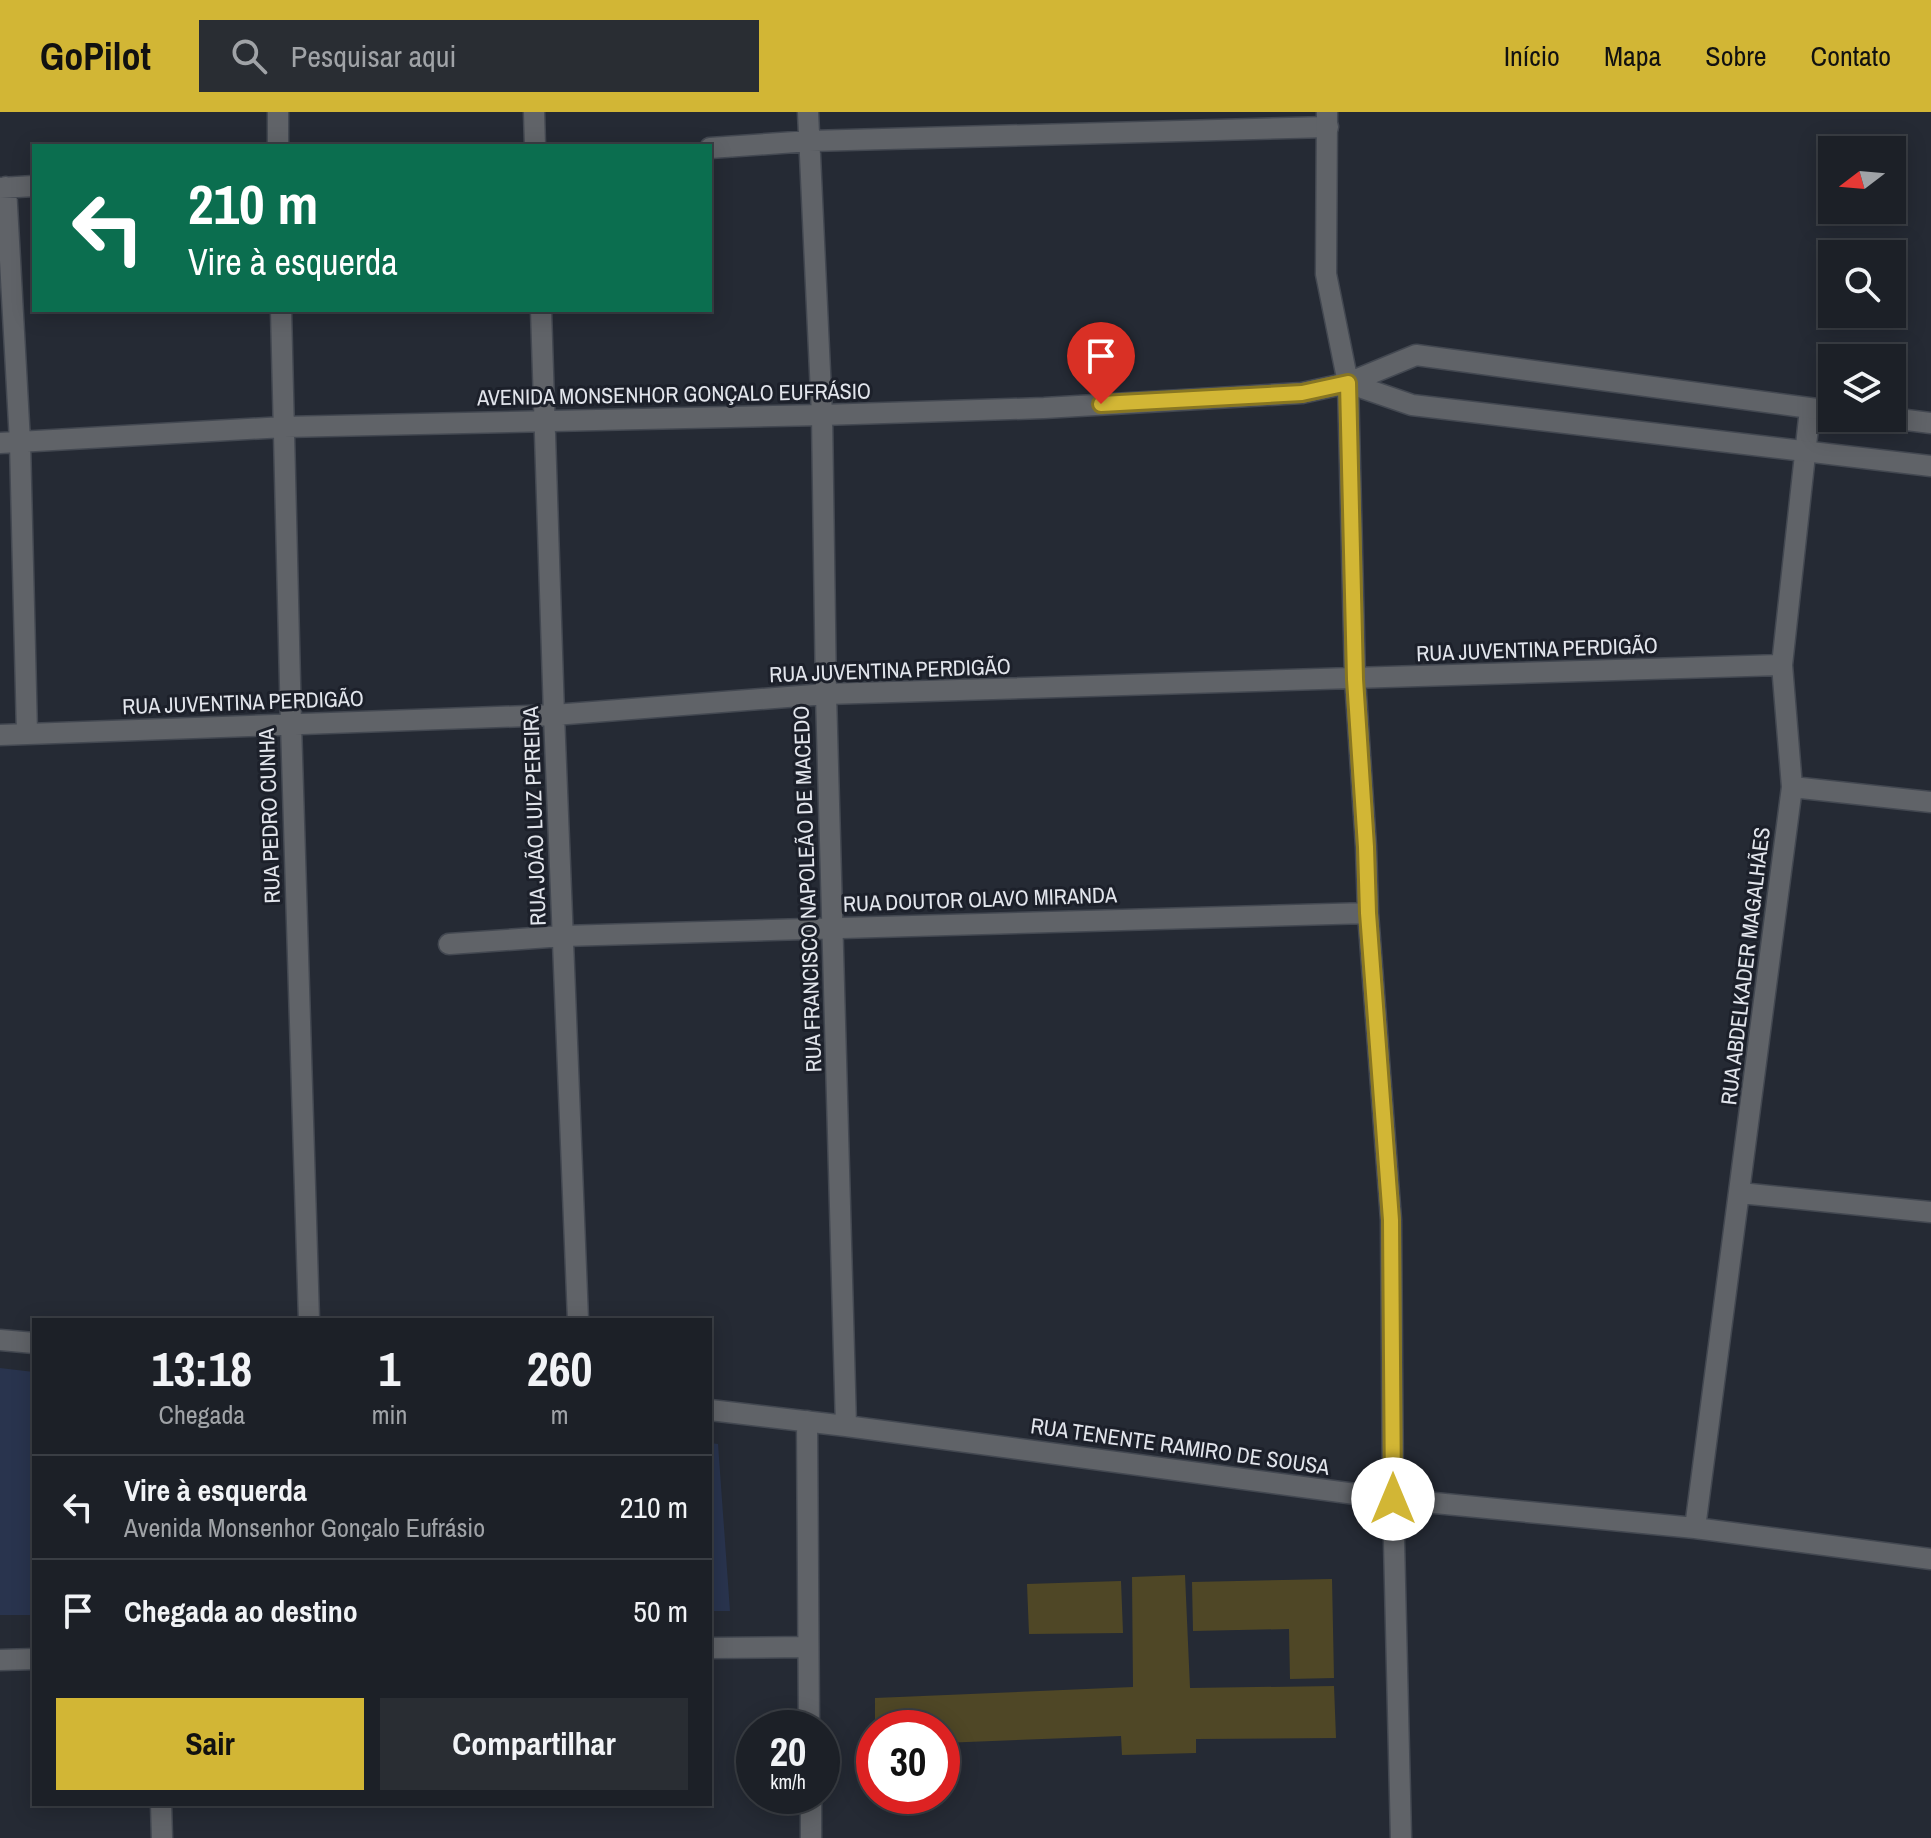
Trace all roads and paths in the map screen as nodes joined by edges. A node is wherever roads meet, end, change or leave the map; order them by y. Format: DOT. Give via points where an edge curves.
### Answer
graph roads {
  1 [pos="278,112"];
  2 [pos="534,112"];
  3 [pos="808,112"];
  4 [pos="1327,120"];
  5 [pos="810,141"];
  6 [pos="278,144"];
  7 [pos="535,144"];
  8 [pos="712,148"];
  9 [pos="32,186"];
  10 [pos="3,187"];
  11 [pos="281,312"];
  12 [pos="541,312"];
  13 [pos="1348,383"];
  14 [pos="1810,409"];
  15 [pos="1818,410"];
  16 [pos="822,415"];
  17 [pos="546,420"];
  18 [pos="1906,420"];
  19 [pos="1931,423"];
  20 [pos="284,427"];
  21 [pos="10,443"];
  22 [pos="1804,452"];
  23 [pos="1931,466"];
  24 [pos="1782,665"];
  25 [pos="1355,679"];
  26 [pos="826,694"];
  27 [pos="554,715"];
  28 [pos="291,724"];
  29 [pos="27,734"];
  30 [pos="0,735"];
  31 [pos="1792,787"];
  32 [pos="1931,802"];
  33 [pos="1368,913"];
  34 [pos="833,927"];
  35 [pos="563,936"];
  36 [pos="449,944"];
  37 [pos="1740,1193"];
  38 [pos="1931,1212"];
  39 [pos="309,1318"];
  40 [pos="578,1318"];
  41 [pos="0,1340"];
  42 [pos="32,1343"];
  43 [pos="712,1410"];
  44 [pos="807,1421"];
  45 [pos="846,1426"];
  46 [pos="1393,1499"];
  47 [pos="1695,1528"];
  48 [pos="1931,1559"];
  49 [pos="808,1647"];
  50 [pos="712,1648"];
  51 [pos="32,1659"];
  52 [pos="0,1660"];
  53 [pos="809,1710"];
  54 [pos="161,1806"];
  55 [pos="811,1814"];
  56 [pos="162,1838"];
  57 [pos="811,1838"];
  58 [pos="1401,1838"];
  1 -- 6 [label="street"];
  2 -- 7 [label="street"];
  3 -- 5 [label="street, RUA FRANCISCO NAPOLEÃO DE MACEDO"];
  4 -- 5 [label="street"];
  4 -- 13 [label="street" via="1326,274"];
  5 -- 8 [label="street"];
  5 -- 16 [label="street, RUA FRANCISCO NAPOLEÃO DE MACEDO"];
  9 -- 10 [label="street"];
  10 -- 21 [label="street"];
  11 -- 20 [label="street, RUA PEDRO CUNHA"];
  12 -- 17 [label="street, RUA JOÃO LUIZ PEREIRA"];
  13 -- 14 [label="street, AVENIDA MONSENHOR GONÇALO EUFRÁSIO" via="1416,355"];
  13 -- 16 [label="street, AVENIDA MONSENHOR GONÇALO EUFRÁSIO" via="1286,394"];
  13 -- 22 [label="street" via="1412,405"];
  13 -- 25 [label="street"];
  14 -- 15 [label="street, AVENIDA MONSENHOR GONÇALO EUFRÁSIO"];
  14 -- 22 [label="street, RUA ABDELKADER MAGALHÃES"];
  16 -- 17 [label="street, AVENIDA MONSENHOR GONÇALO EUFRÁSIO"];
  16 -- 26 [label="street, RUA FRANCISCO NAPOLEÃO DE MACEDO"];
  17 -- 20 [label="street, AVENIDA MONSENHOR GONÇALO EUFRÁSIO"];
  17 -- 27 [label="street, RUA JOÃO LUIZ PEREIRA"];
  18 -- 19 [label="street"];
  20 -- 21 [label="street, AVENIDA MONSENHOR GONÇALO EUFRÁSIO"];
  20 -- 28 [label="street, RUA PEDRO CUNHA"];
  21 -- 29 [label="street"];
  22 -- 23 [label="street"];
  22 -- 24 [label="street, RUA ABDELKADER MAGALHÃES"];
  24 -- 25 [label="street, RUA JUVENTINA PERDIGÃO"];
  24 -- 31 [label="street, RUA ABDELKADER MAGALHÃES"];
  25 -- 26 [label="street, RUA JUVENTINA PERDIGÃO"];
  25 -- 33 [label="street"];
  26 -- 27 [label="street, RUA JUVENTINA PERDIGÃO"];
  26 -- 34 [label="street, RUA FRANCISCO NAPOLEÃO DE MACEDO"];
  27 -- 28 [label="street, RUA JUVENTINA PERDIGÃO"];
  27 -- 35 [label="street, RUA JOÃO LUIZ PEREIRA"];
  28 -- 29 [label="street, RUA JUVENTINA PERDIGÃO"];
  28 -- 39 [label="street, RUA PEDRO CUNHA"];
  29 -- 30 [label="street, RUA JUVENTINA PERDIGÃO"];
  31 -- 32 [label="street"];
  31 -- 37 [label="street, RUA ABDELKADER MAGALHÃES"];
  33 -- 34 [label="street, RUA DOUTOR OLAVO MIRANDA"];
  33 -- 46 [label="street" via="1391,1220"];
  34 -- 35 [label="street, RUA DOUTOR OLAVO MIRANDA"];
  34 -- 45 [label="street, RUA FRANCISCO NAPOLEÃO DE MACEDO"];
  35 -- 36 [label="street, RUA DOUTOR OLAVO MIRANDA"];
  35 -- 40 [label="street, RUA JOÃO LUIZ PEREIRA"];
  37 -- 38 [label="street"];
  37 -- 47 [label="street, RUA ABDELKADER MAGALHÃES"];
  41 -- 42 [label="street"];
  43 -- 44 [label="street, RUA TENENTE RAMIRO DE SOUSA"];
  44 -- 45 [label="street, RUA TENENTE RAMIRO DE SOUSA"];
  44 -- 49 [label="street"];
  45 -- 46 [label="street, RUA TENENTE RAMIRO DE SOUSA"];
  46 -- 47 [label="street, RUA TENENTE RAMIRO DE SOUSA"];
  46 -- 58 [label="street"];
  47 -- 48 [label="street, RUA TENENTE RAMIRO DE SOUSA"];
  49 -- 50 [label="street"];
  49 -- 53 [label="street"];
  51 -- 52 [label="street"];
  54 -- 56 [label="street"];
  55 -- 57 [label="street"];
}
